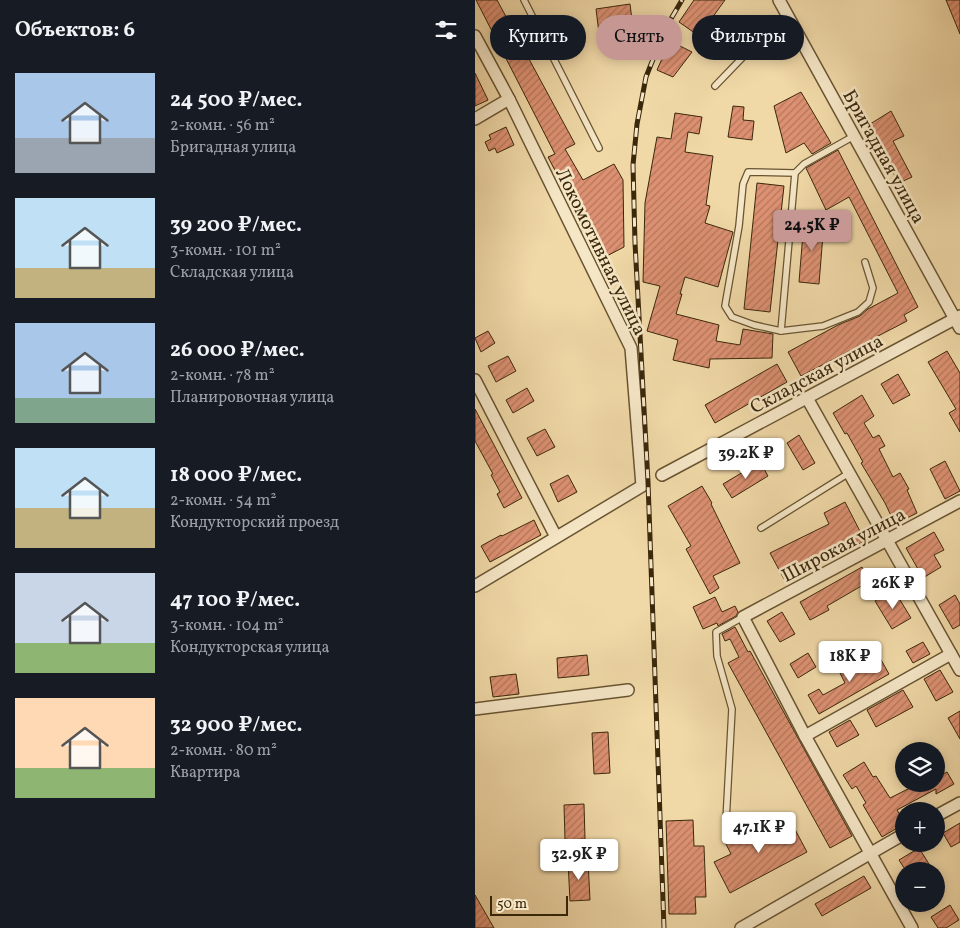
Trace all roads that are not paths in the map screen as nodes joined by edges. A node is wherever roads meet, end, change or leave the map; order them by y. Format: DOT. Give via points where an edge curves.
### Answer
graph roads {
  1 [pos="524,0"];
  2 [pos="779,0"];
  3 [pos="787,15"];
  4 [pos="475,36"];
  5 [pos="804,45"];
  6 [pos="740,60"];
  7 [pos="715,86"];
  8 [pos="509,99"];
  9 [pos="475,119"];
  10 [pos="854,136"];
  11 [pos="599,148"];
  12 [pos="795,173"];
  13 [pos="865,262"];
  14 [pos="958,321"];
  15 [pos="781,331"];
  16 [pos="475,380"];
  17 [pos="807,398"];
  18 [pos="849,473"];
  19 [pos="662,475"];
  20 [pos="960,501"];
  21 [pos="761,528"];
  22 [pos="556,537"];
  23 [pos="888,540"];
  24 [pos="475,586"];
  25 [pos="743,617"];
  26 [pos="951,654"];
  27 [pos="960,670"];
  28 [pos="627,690"];
  29 [pos="475,709"];
  30 [pos="805,736"];
  31 [pos="960,803"];
  32 [pos="945,811"];
  33 [pos="726,821"];
  34 [pos="895,839"];
  35 [pos="871,852"];
  36 [pos="741,928"];
  37 [pos="913,928"];
  1 -- 11 [label="lane"];
  2 -- 3 [label="street, Бригадная улица"];
  4 -- 8 [label="street, Локомотивная улица"];
  5 -- 10 [label="street, Бригадная улица"];
  6 -- 7 [label="lane"];
  8 -- 9 [label="street"];
  8 -- 22 [label="street, Локомотивная улица" via="631,348 643,486"];
  10 -- 12 [label="lane" via="804,164"];
  10 -- 14 [label="street, Бригадная улица"];
  12 -- 15 [label="lane"];
  12 -- 15 [label="lane" via="757,171 749,172 745,178 725,306 732,317"];
  13 -- 15 [label="lane" via="873,288 869,302 858,312 823,326"];
  14 -- 17 [label="street, Складская улица"];
  16 -- 22 [label="street"];
  17 -- 18 [label="street"];
  17 -- 19 [label="street, Складская улица"];
  18 -- 21 [label="lane"];
  18 -- 23 [label="street"];
  20 -- 23 [label="street, Широкая улица"];
  22 -- 24 [label="street"];
  23 -- 25 [label="street, Широкая улица"];
  23 -- 26 [label="street"];
  25 -- 30 [label="street"];
  25 -- 33 [label="lane" via="716,632 717,656 732,709"];
  26 -- 27 [label="street"];
  26 -- 30 [label="street"];
  28 -- 29 [label="street"];
  30 -- 35 [label="street"];
  31 -- 32 [label="street"];
  34 -- 35 [label="street"];
  35 -- 36 [label="street"];
  35 -- 37 [label="street"];
}
